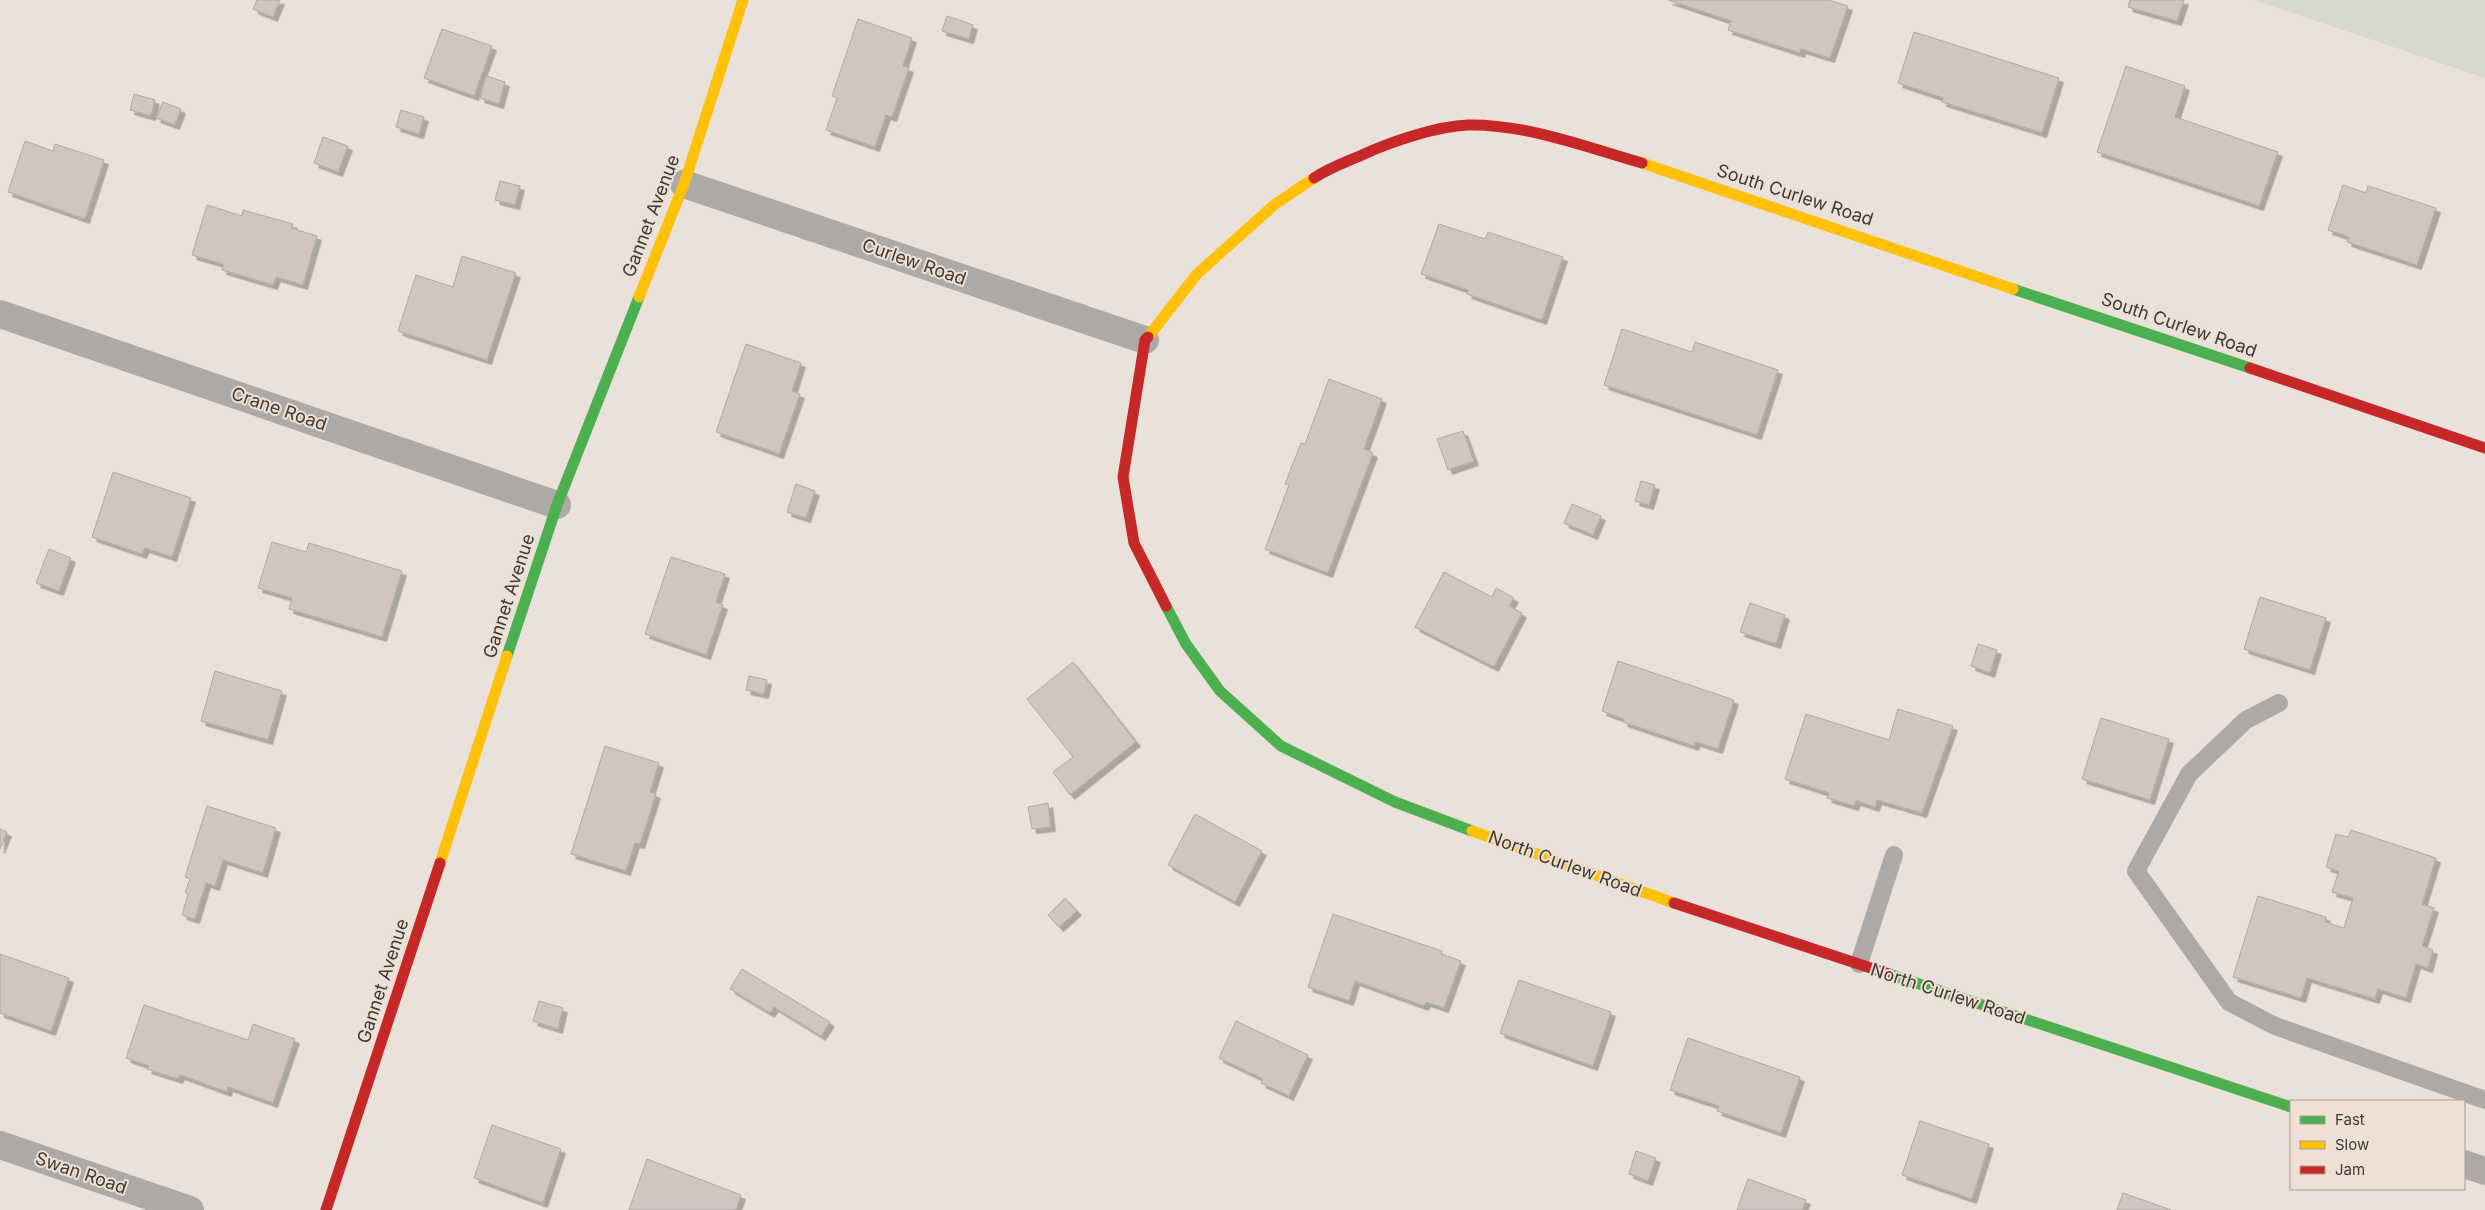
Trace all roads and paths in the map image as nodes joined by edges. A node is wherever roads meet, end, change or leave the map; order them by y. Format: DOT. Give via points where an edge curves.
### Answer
graph roads {
  1 [pos="743,0"];
  2 [pos="684,184"];
  3 [pos="0,314"];
  4 [pos="1145,340"];
  5 [pos="2485,448"];
  6 [pos="557,504"];
  7 [pos="2279,703"];
  8 [pos="1894,855"];
  9 [pos="1859,964"];
  10 [pos="2485,1100"];
  11 [pos="2290,1107"];
  12 [pos="0,1145"];
  13 [pos="2465,1164"];
  14 [pos="2485,1171"];
  15 [pos="190,1210"];
  16 [pos="326,1210"];
  1 -- 2 [label="street, Gannet Avenue"];
  2 -- 4 [label="street, Curlew Road"];
  2 -- 6 [label="street, Gannet Avenue"];
  3 -- 6 [label="street, Crane Road"];
  4 -- 5 [label="street, South Curlew Road" via="1197,274 1274,205 1320,174 1411,136 1467,125 1557,138 1657,168"];
  4 -- 9 [label="street, North Curlew Road" via="1123,477 1134,543 1192,652 1220,691 1281,746 1424,814"];
  6 -- 16 [label="street, Gannet Avenue"];
  7 -- 10 [label="lane" via="2246,720 2189,774 2136,871 2229,1002 2276,1026"];
  8 -- 9 [label="lane"];
  9 -- 11 [label="street, North Curlew Road"];
  12 -- 15 [label="street, Swan Road"];
  13 -- 14 [label="street"];
}
